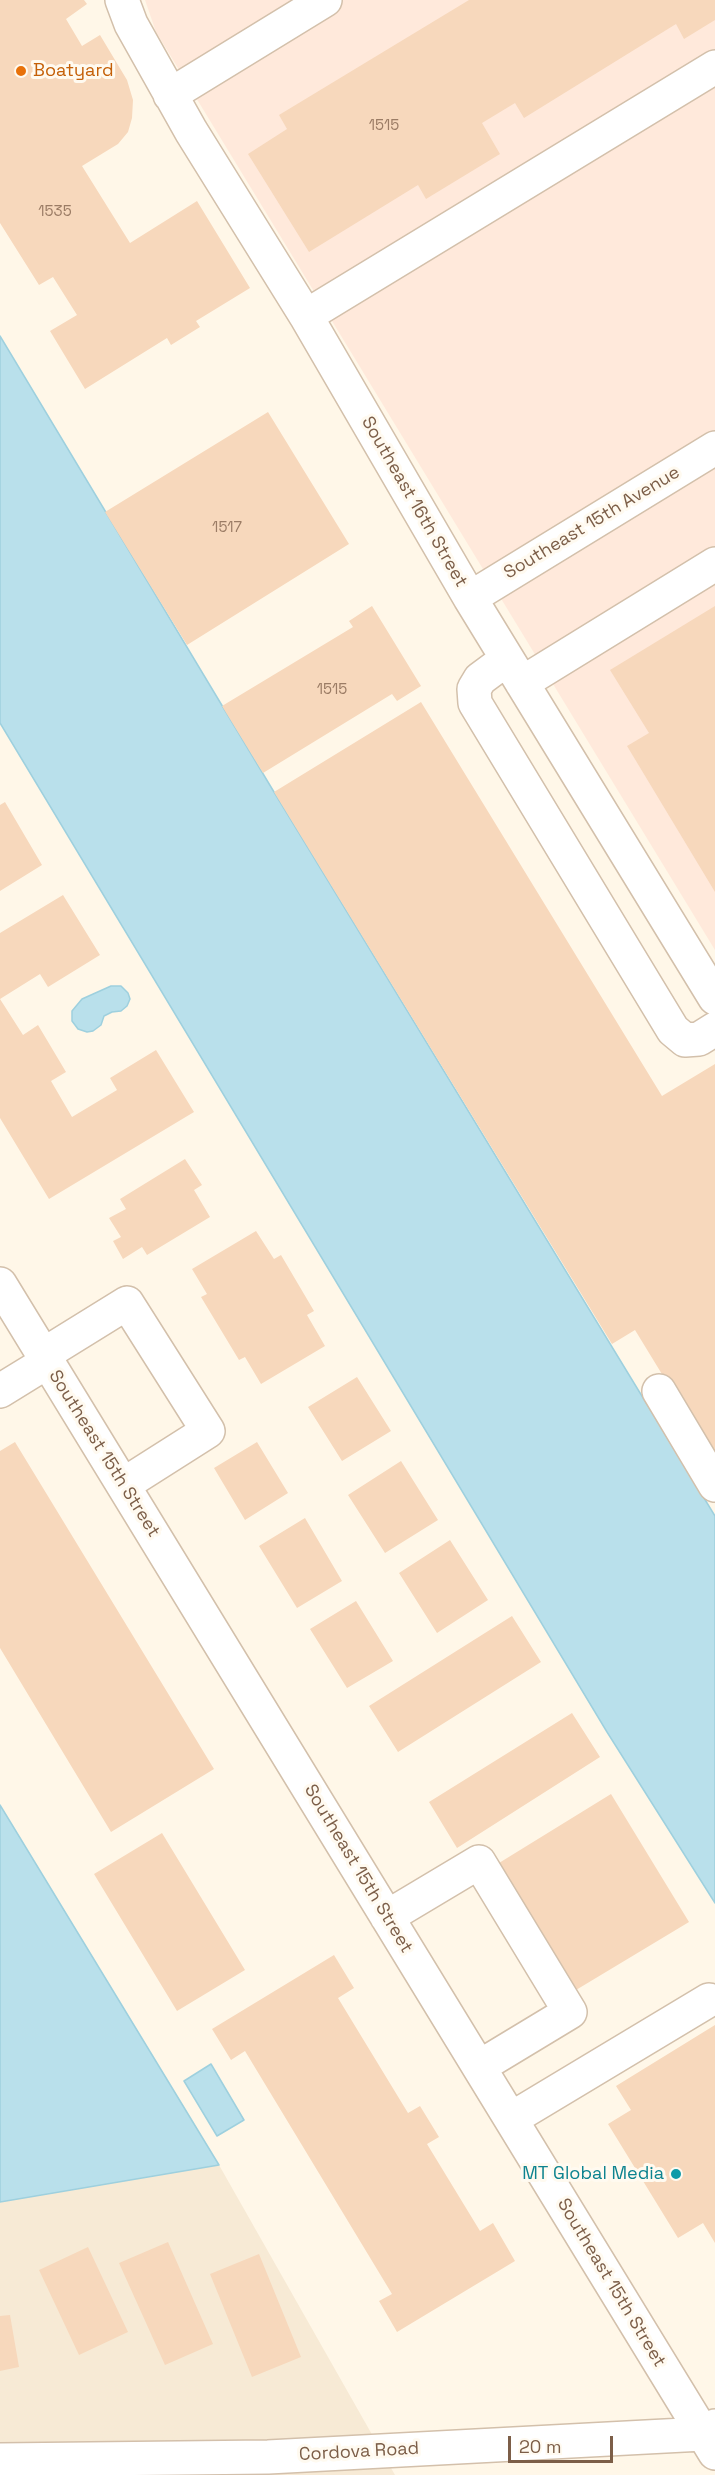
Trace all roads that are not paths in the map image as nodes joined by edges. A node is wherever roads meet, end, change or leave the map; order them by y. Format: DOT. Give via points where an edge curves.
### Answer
graph roads {
  1 [pos="326,0"];
  2 [pos="129,3"];
  3 [pos="715,67"];
  4 [pos="170,94"];
  5 [pos="306,316"];
  6 [pos="715,448"];
  7 [pos="715,564"];
  8 [pos="470,598"];
  9 [pos="515,671"];
  10 [pos="715,998"];
  11 [pos="715,1029"];
  12 [pos="0,1284"];
  13 [pos="45,1358"];
  14 [pos="0,1391"];
  15 [pos="659,1391"];
  16 [pos="123,1485"];
  17 [pos="715,1485"];
  18 [pos="387,1917"];
  19 [pos="708,2000"];
  20 [pos="479,2067"];
  21 [pos="511,2119"];
  22 [pos="711,2438"];
  23 [pos="0,2460"];
  24 [pos="271,2466"];
  1 -- 4 [label="street"];
  2 -- 4 [label="street, Southeast 16th Street" via="131,24"];
  3 -- 5 [label="street"];
  4 -- 5 [label="street, Southeast 16th Street"];
  5 -- 8 [label="street, Southeast 16th Street"];
  6 -- 8 [label="street, Southeast 15th Avenue"];
  7 -- 9 [label="street"];
  8 -- 9 [label="street, Southeast 16th Street"];
  9 -- 10 [label="street, Southeast 16th Street"];
  9 -- 11 [label="street" via="480,679 474,688 475,703 673,1030 685,1040 699,1039"];
  12 -- 13 [label="street, Southeast 15th Street"];
  13 -- 14 [label="street"];
  13 -- 16 [label="street, Southeast 15th Street"];
  13 -- 16 [label="street" via="127,1303 208,1431"];
  15 -- 17 [label="street"];
  16 -- 18 [label="street, Southeast 15th Street"];
  18 -- 20 [label="street, Southeast 15th Street"];
  18 -- 20 [label="street" via="479,1862 570,2012"];
  19 -- 21 [label="street"];
  20 -- 21 [label="street, Southeast 15th Street"];
  21 -- 22 [label="street, Southeast 15th Street"];
  22 -- 24 [label="street, Cordova Road"];
  23 -- 24 [label="street, Cordova Road"];
}
